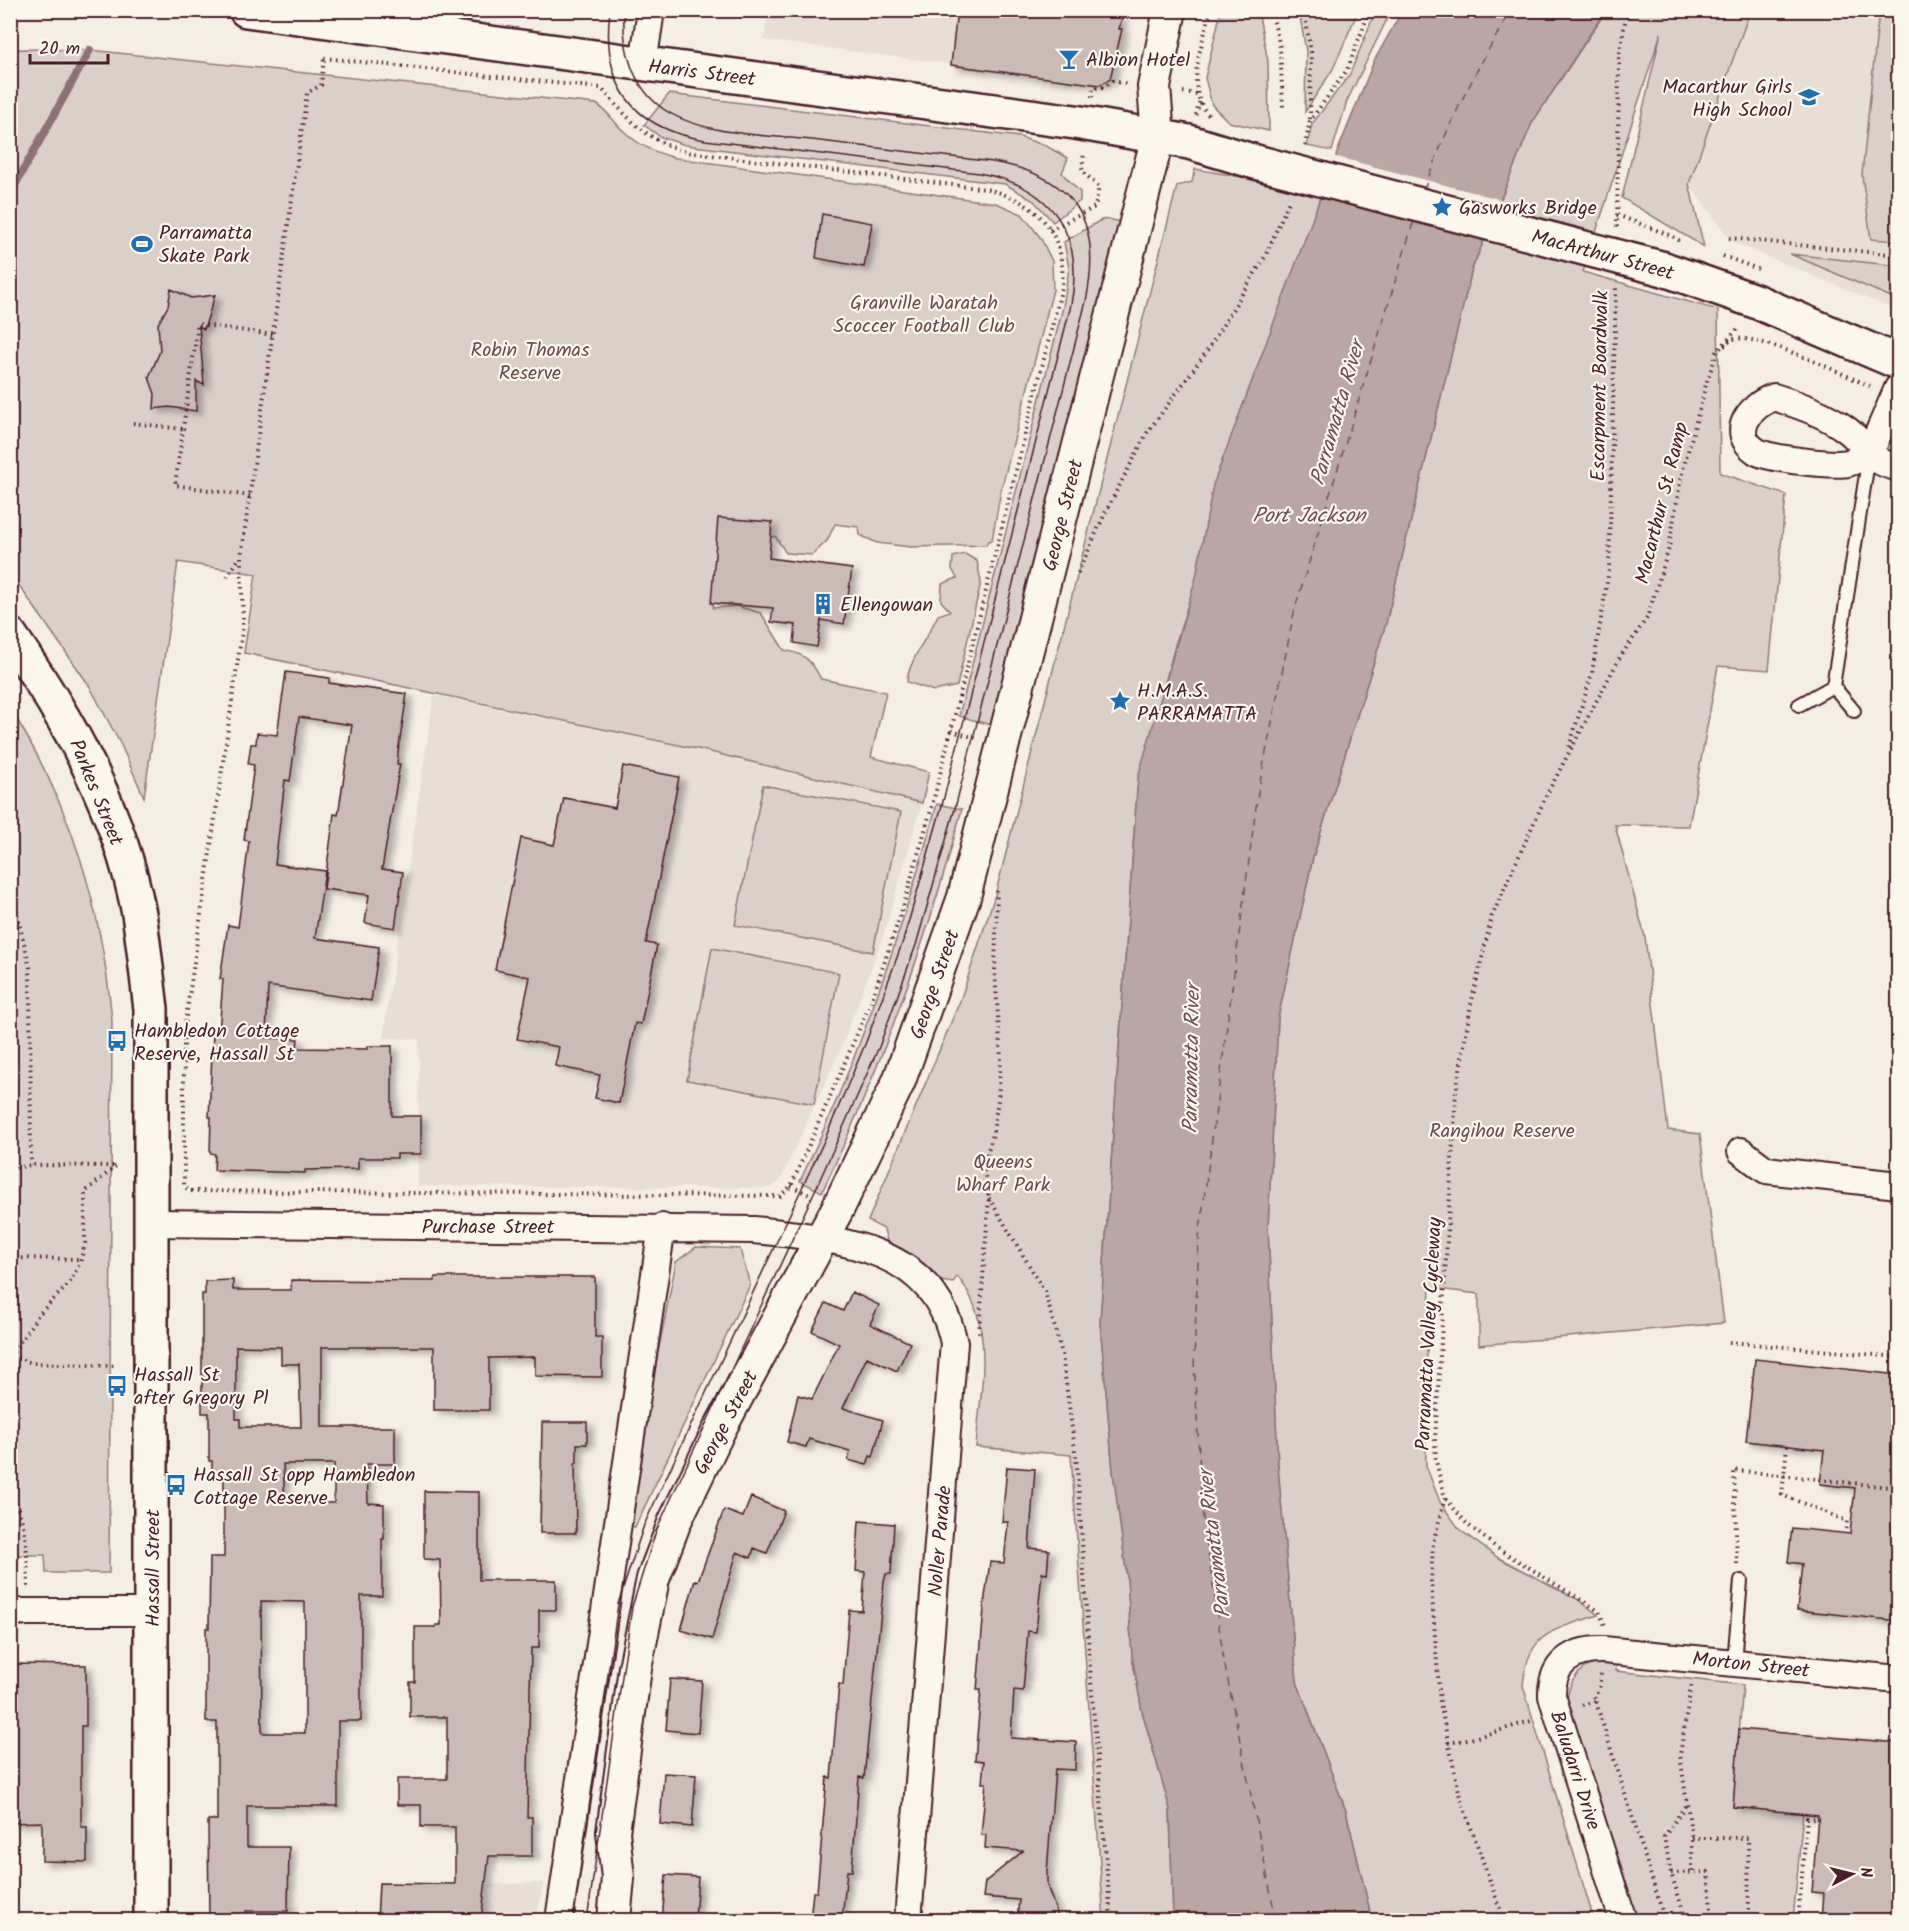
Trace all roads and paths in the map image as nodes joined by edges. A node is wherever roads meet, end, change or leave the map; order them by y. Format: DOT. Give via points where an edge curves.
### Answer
graph roads {
  1 [pos="246,10"];
  2 [pos="651,10"];
  3 [pos="1170,10"];
  4 [pos="1211,10"];
  5 [pos="1271,10"];
  6 [pos="1304,10"];
  7 [pos="1370,10"];
  8 [pos="1627,10"];
  9 [pos="290,13"];
  10 [pos="643,64"];
  11 [pos="1113,81"];
  12 [pos="1093,88"];
  13 [pos="1283,107"];
  14 [pos="1214,120"];
  15 [pos="1310,121"];
  16 [pos="1158,136"];
  17 [pos="1305,148"];
  18 [pos="1082,171"];
  19 [pos="1294,190"];
  20 [pos="1617,216"];
  21 [pos="1050,230"];
  22 [pos="1616,237"];
  23 [pos="1729,238"];
  24 [pos="1688,246"];
  25 [pos="1899,255"];
  26 [pos="1616,281"];
  27 [pos="1741,325"];
  28 [pos="273,335"];
  29 [pos="1717,352"];
  30 [pos="1899,362"];
  31 [pos="1896,392"];
  32 [pos="133,423"];
  33 [pos="183,429"];
  34 [pos="1869,455"];
  35 [pos="1899,467"];
  36 [pos="250,496"];
  37 [pos="241,556"];
  38 [pos="1078,574"];
  39 [pos="227,577"];
  40 [pos="10,635"];
  41 [pos="1833,686"];
  42 [pos="1798,705"];
  43 [pos="1854,711"];
  44 [pos="1566,757"];
  45 [pos="998,882"];
  46 [pos="10,885"];
  47 [pos="146,964"];
  48 [pos="1741,1151"];
  49 [pos="31,1165"];
  50 [pos="10,1168"];
  51 [pos="1899,1185"];
  52 [pos="989,1197"];
  53 [pos="153,1223"];
  54 [pos="662,1227"];
  55 [pos="822,1238"];
  56 [pos="10,1258"];
  57 [pos="81,1259"];
  58 [pos="979,1340"];
  59 [pos="1729,1342"];
  60 [pos="11,1356"];
  61 [pos="1899,1357"];
  62 [pos="117,1366"];
  63 [pos="1787,1446"];
  64 [pos="1784,1475"];
  65 [pos="1899,1488"];
  66 [pos="10,1492"];
  67 [pos="1445,1498"];
  68 [pos="1846,1534"];
  69 [pos="1739,1576"];
  70 [pos="28,1591"];
  71 [pos="10,1612"];
  72 [pos="152,1612"];
  73 [pos="1605,1623"];
  74 [pos="1602,1659"];
  75 [pos="1734,1662"];
  76 [pos="1899,1679"];
  77 [pos="1690,1686"];
  78 [pos="1536,1719"];
  79 [pos="1448,1743"];
  80 [pos="1686,1806"];
  81 [pos="1824,1820"];
  82 [pos="1692,1838"];
  83 [pos="1692,1872"];
  84 [pos="1671,1873"];
  85 [pos="151,1920"];
  86 [pos="559,1920"];
  87 [pos="614,1920"];
  88 [pos="908,1920"];
  89 [pos="1111,1920"];
  90 [pos="1504,1920"];
  91 [pos="1623,1920"];
  92 [pos="1665,1920"];
  93 [pos="1686,1920"];
  94 [pos="1712,1920"];
  95 [pos="1749,1920"];
  96 [pos="1798,1920"];
  1 -- 9 [label="main road, Harris Street"];
  2 -- 10 [label="street"];
  3 -- 16 [label="street, George Street" via="1154,87"];
  4 -- 14 [label="path" via="1196,86"];
  5 -- 13 [label="path" via="1280,47"];
  6 -- 15 [label="path" via="1311,52"];
  7 -- 15 [label="path" via="1347,70"];
  8 -- 20 [label="path" via="1619,58"];
  9 -- 10 [label="main road, Harris Street"];
  10 -- 16 [label="main road, Harris Street" via="926,100"];
  11 -- 12 [label="path"];
  15 -- 17 [label="path"];
  16 -- 30 [label="main road, MacArthur Street, bridge" via="1664,269 1755,301"];
  16 -- 55 [label="street, George Street" via="964,897 899,1081"];
  18 -- 21 [label="path" via="1099,187 1095,207"];
  19 -- 38 [label="path" via="1259,267 1205,354 1147,433"];
  20 -- 22 [label="path"];
  20 -- 24 [label="path"];
  21 -- 28 [label="path" via="1020,200 986,189 673,148 633,125 601,88 324,58 321,85 307,93"];
  21 -- 37 [label="path" via="1058,245 1062,287 932,806 871,1002 791,1186 780,1196 189,1191 184,1185 184,1031 243,625"];
  23 -- 25 [label="path"];
  26 -- 44 [label="path, Escarpment Boardwalk" via="1609,570 1592,673"];
  27 -- 29 [label="path, Macarthur St Ramp"];
  28 -- 33 [label="path" via="198,324"];
  28 -- 36 [label="path"];
  29 -- 31 [label="path" via="1732,340 1768,343"];
  29 -- 44 [label="path, Macarthur St Ramp" via="1681,477 1669,548 1647,618 1620,657"];
  31 -- 34 [label="street"];
  32 -- 33 [label="path"];
  33 -- 36 [label="path" via="175,485"];
  34 -- 35 [label="street"];
  34 -- 41 [label="lane"];
  36 -- 37 [label="path"];
  37 -- 39 [label="path"];
  40 -- 47 [label="main road, Parkes Street" via="68,723 89,765 127,867"];
  41 -- 42 [label="lane"];
  41 -- 43 [label="lane"];
  44 -- 67 [label="path, Parramatta Valley Cycleway" via="1492,916 1471,1004 1456,1093 1435,1439"];
  45 -- 52 [label="path" via="995,973 1000,1058 995,1119 983,1166"];
  46 -- 49 [label="path" via="30,968"];
  47 -- 53 [label="main road, Hassall Street" via="153,1057"];
  48 -- 51 [label="street" via="1766,1170"];
  49 -- 50 [label="path"];
  49 -- 57 [label="path" via="116,1166 85,1192 86,1235"];
  52 -- 58 [label="path"];
  52 -- 89 [label="path" via="1045,1292 1062,1354 1077,1466"];
  53 -- 54 [label="street, Purchase Street"];
  53 -- 72 [label="main road, Hassall Street"];
  54 -- 55 [label="street, Purchase Street" via="754,1230"];
  54 -- 86 [label="street"];
  55 -- 87 [label="street, George Street" via="718,1430 675,1521 653,1579 637,1659 613,1832 618,1878"];
  55 -- 88 [label="street, Noller Parade" via="889,1258 910,1269 941,1304 954,1343"];
  56 -- 57 [label="path"];
  57 -- 60 [label="path" via="69,1284 39,1314"];
  59 -- 61 [label="path"];
  60 -- 62 [label="path" via="32,1363"];
  63 -- 64 [label="path"];
  64 -- 65 [label="path"];
  64 -- 68 [label="path" via="1782,1495 1847,1521"];
  64 -- 69 [label="path" via="1734,1470"];
  66 -- 70 [label="path" via="27,1536"];
  67 -- 73 [label="path" via="1467,1524 1497,1548 1599,1611"];
  67 -- 79 [label="path, Parramatta Valley Cycleway" via="1433,1544 1431,1582 1440,1703"];
  69 -- 75 [label="lane"];
  71 -- 72 [label="street"];
  72 -- 85 [label="main road, Hassall Street"];
  74 -- 75 [label="street, Morton Street"];
  74 -- 91 [label="street, Baludarri Drive" via="1588,1649 1568,1657 1555,1673 1552,1696"];
  74 -- 92 [label="path" via="1599,1689 1594,1696"];
  75 -- 76 [label="street, Morton Street"];
  77 -- 80 [label="path" via="1680,1755"];
  78 -- 79 [label="path"];
  79 -- 90 [label="path, Parramatta Valley Cycleway" via="1460,1797"];
  80 -- 82 [label="path"];
  80 -- 84 [label="path" via="1664,1837"];
  81 -- 96 [label="path" via="1806,1818"];
  82 -- 83 [label="path"];
  82 -- 95 [label="path" via="1748,1838"];
  83 -- 84 [label="path"];
  83 -- 94 [label="path" via="1708,1872"];
  84 -- 93 [label="path"];
}
